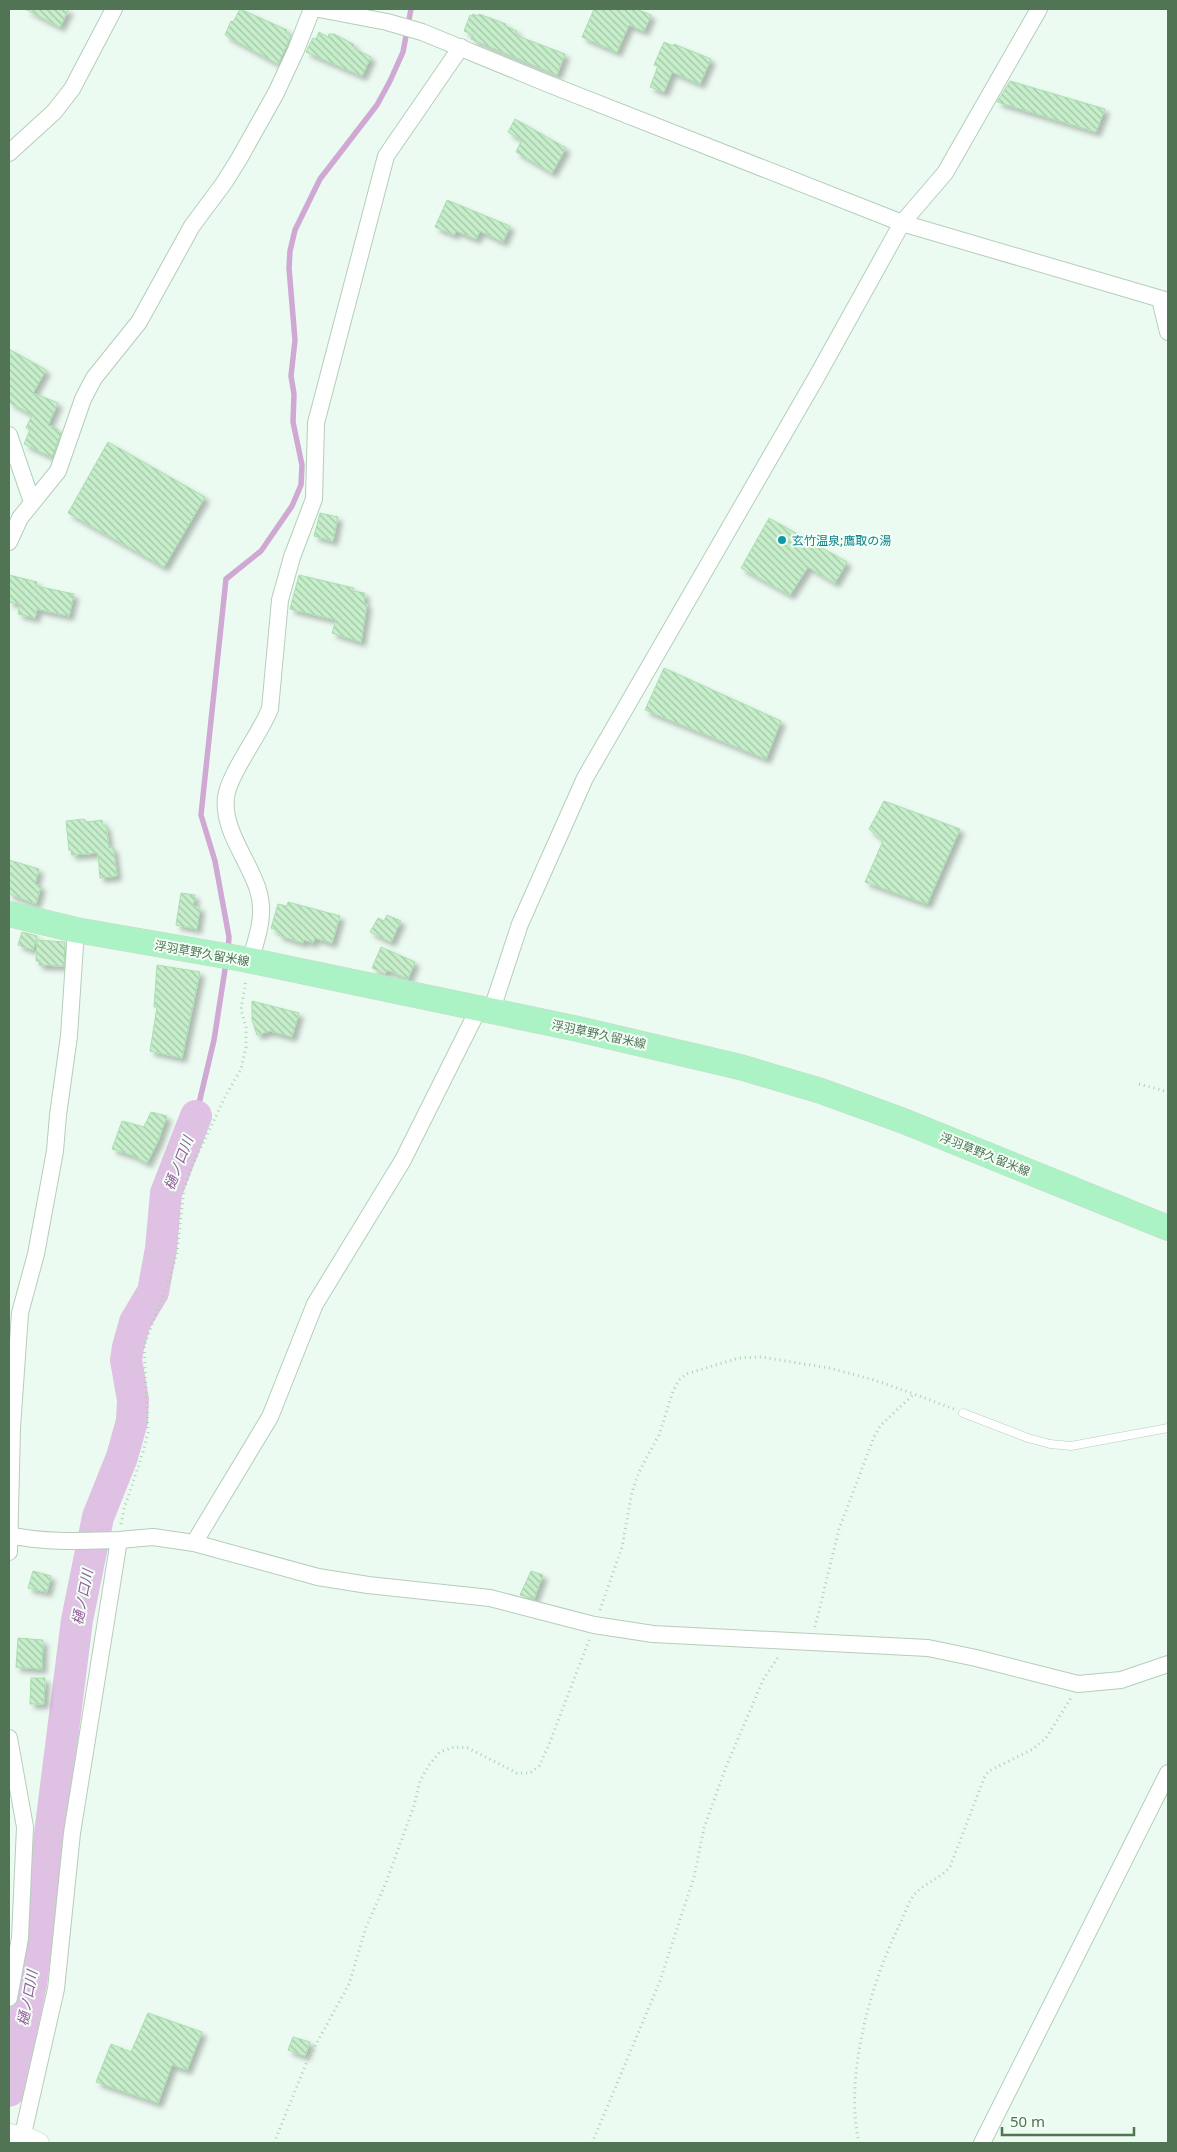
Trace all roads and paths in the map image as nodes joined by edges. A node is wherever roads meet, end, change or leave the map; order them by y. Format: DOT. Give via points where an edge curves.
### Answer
graph roads {
  1 [pos="114,9"];
  2 [pos="312,9"];
  3 [pos="319,9"];
  4 [pos="1039,9"];
  5 [pos="461,47"];
  6 [pos="9,153"];
  7 [pos="902,223"];
  8 [pos="1164,300"];
  9 [pos="1168,332"];
  10 [pos="9,435"];
  11 [pos="32,502"];
  12 [pos="9,542"];
  13 [pos="9,914"];
  14 [pos="76,930"];
  15 [pos="246,960"];
  16 [pos="484,1011"];
  17 [pos="1140,1084"];
  18 [pos="1168,1092"];
  19 [pos="1168,1228"];
  20 [pos="914,1394"];
  21 [pos="964,1413"];
  22 [pos="1168,1428"];
  23 [pos="114,1540"];
  24 [pos="9,1541"];
  25 [pos="194,1543"];
  26 [pos="594,1625"];
  27 [pos="792,1642"];
  28 [pos="810,1642"];
  29 [pos="1168,1664"];
  30 [pos="1078,1684"];
  31 [pos="9,1738"];
  32 [pos="1168,1773"];
  33 [pos="9,1998"];
  34 [pos="21,2138"];
  35 [pos="274,2143"];
  36 [pos="592,2143"];
  37 [pos="859,2143"];
  38 [pos="982,2143"];
  1 -- 6 [label="street" via="72,89 54,112"];
  2 -- 11 [label="street" via="276,94 224,183 192,226 139,322 94,378 83,399 58,471"];
  3 -- 5 [label="street" via="387,22"];
  4 -- 7 [label="street" via="945,173"];
  5 -- 7 [label="street"];
  5 -- 15 [label="street" via="386,156 316,423 314,499 292,556 280,600 270,709 226,795 228,822 258,891 261,911 260,927"];
  7 -- 8 [label="street"];
  7 -- 16 [label="street" via="585,778"];
  8 -- 9 [label="street"];
  10 -- 11 [label="street"];
  11 -- 12 [label="street"];
  13 -- 14 [label="main road, 浮羽草野久留米線"];
  14 -- 15 [label="main road, 浮羽草野久留米線"];
  14 -- 24 [label="street" via="69,1036 56,1151 36,1254 20,1313"];
  15 -- 16 [label="main road, 浮羽草野久留米線"];
  15 -- 23 [label="path" via="241,1010 246,1027 246,1047 241,1069 192,1166 184,1189 177,1253 144,1346 148,1432"];
  16 -- 19 [label="main road, 浮羽草野久留米線" via="664,1048 821,1091"];
  16 -- 25 [label="street" via="403,1160 315,1304 270,1416"];
  17 -- 18 [label="path"];
  20 -- 21 [label="path"];
  20 -- 26 [label="path" via="838,1370 761,1357 739,1358 686,1374 673,1391 659,1435 639,1472 622,1547"];
  20 -- 28 [label="path" via="880,1426 874,1436 839,1529"];
  21 -- 22 [label="lane" via="1028,1438 1071,1446"];
  23 -- 24 [label="street"];
  23 -- 25 [label="street" via="153,1537"];
  23 -- 34 [label="street" via="72,1833 56,1989"];
  25 -- 26 [label="street" via="318,1577 490,1598"];
  26 -- 27 [label="street" via="653,1634"];
  26 -- 35 [label="path" via="539,1766 530,1773 517,1773 468,1748 454,1747 440,1752 428,1765 385,1885 366,1927 349,1984 308,2059"];
  27 -- 28 [label="street"];
  27 -- 36 [label="path" via="780,1653 763,1680 738,1735 704,1828 694,1877 660,1981"];
  28 -- 30 [label="street" via="928,1648"];
  29 -- 30 [label="street" via="1121,1680"];
  30 -- 37 [label="path" via="1046,1738 1033,1749 989,1771 950,1867 914,1896 888,1948 875,1982 863,2030 854,2098 854,2124"];
  31 -- 33 [label="street" via="24,1827 20,1938"];
  32 -- 38 [label="street"];
}
